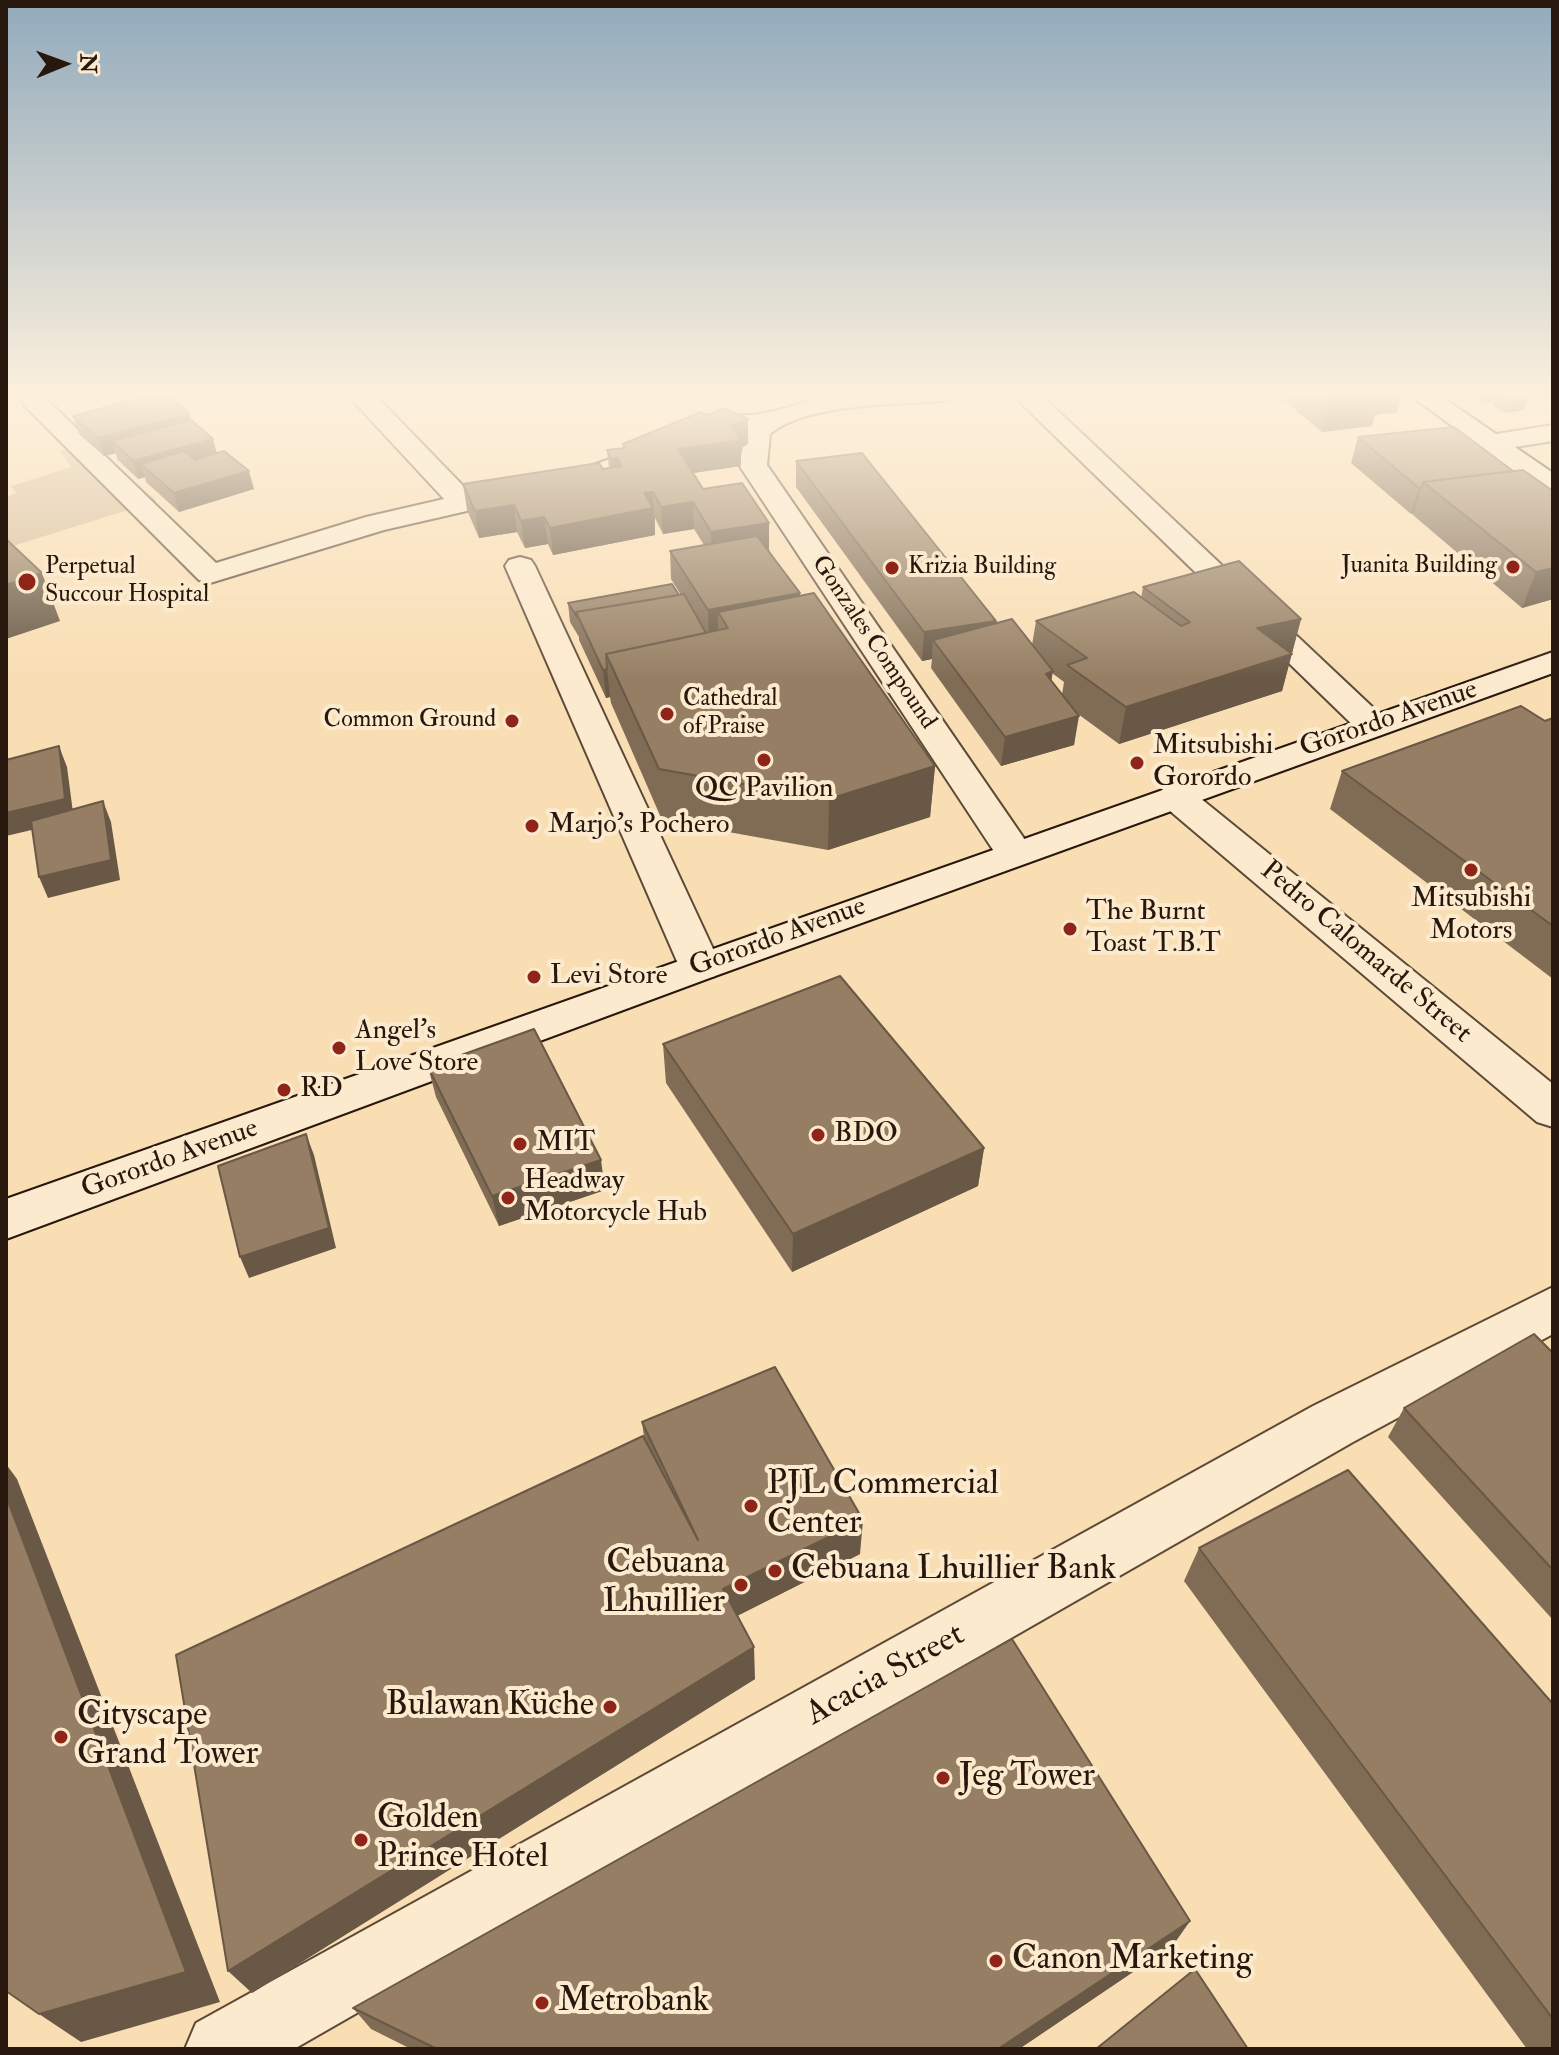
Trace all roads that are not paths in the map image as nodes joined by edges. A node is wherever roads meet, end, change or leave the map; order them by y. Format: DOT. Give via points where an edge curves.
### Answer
graph roads {
  1 [pos="123,489"];
  2 [pos="450,489"];
  3 [pos="520,489"];
  4 [pos="769,489"];
  5 [pos="1125,489"];
  6 [pos="462,501"];
  7 [pos="520,566"];
  8 [pos="1553,662"];
  9 [pos="1372,725"];
  10 [pos="1176,797"];
  11 [pos="1015,853"];
  12 [pos="700,966"];
  13 [pos="1553,1110"];
  14 [pos="6,1219"];
  15 [pos="1553,1309"];
  16 [pos="222,2049"];
  1 -- 6 [label="street" via="210,574"];
  2 -- 6 [label="street"];
  3 -- 6 [label="street"];
  4 -- 11 [label="street, Gonzales Compound"];
  5 -- 9 [label="street"];
  7 -- 12 [label="street"];
  8 -- 9 [label="street, Gorordo Avenue"];
  9 -- 10 [label="street, Gorordo Avenue"];
  10 -- 11 [label="street, Gorordo Avenue"];
  10 -- 13 [label="street, Pedro Calomarde Street"];
  11 -- 12 [label="street, Gorordo Avenue"];
  12 -- 14 [label="street, Gorordo Avenue"];
  15 -- 16 [label="street, Acacia Street" via="1333,1424"];
}
